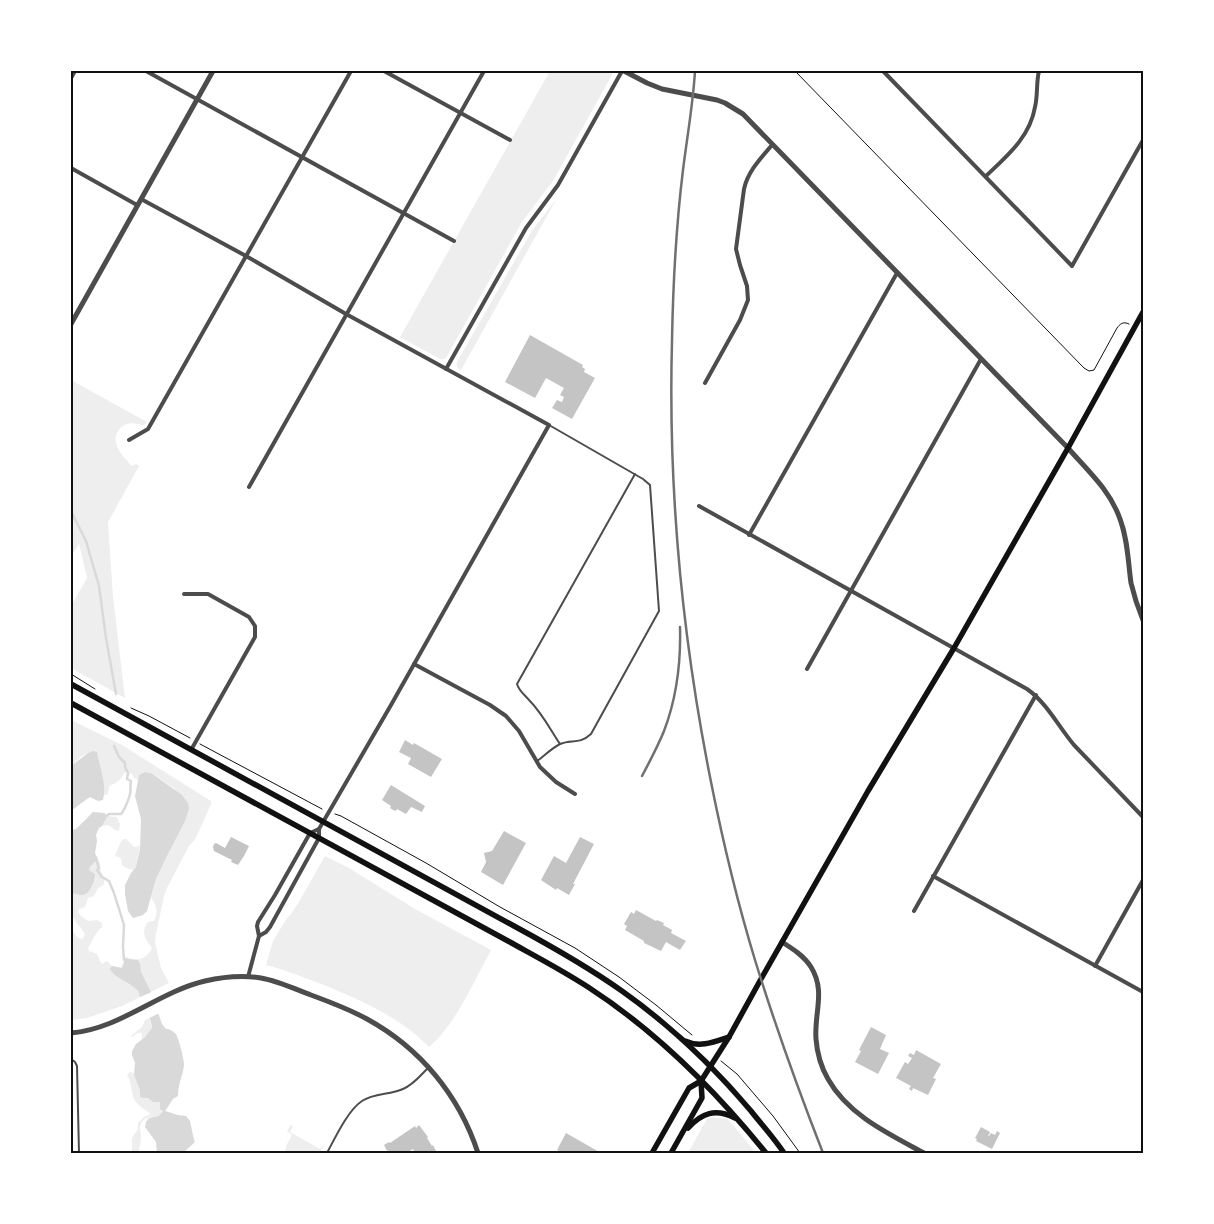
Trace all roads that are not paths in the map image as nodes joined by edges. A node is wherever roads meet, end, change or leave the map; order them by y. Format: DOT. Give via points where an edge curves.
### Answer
graph roads {
  1 [pos="75,71"];
  2 [pos="146,71"];
  3 [pos="213,71"];
  4 [pos="351,71"];
  5 [pos="384,71"];
  6 [pos="484,71"];
  7 [pos="623,71"];
  8 [pos="883,71"];
  9 [pos="1039,71"];
  10 [pos="71,78"];
  11 [pos="197,99"];
  12 [pos="461,113"];
  13 [pos="510,140"];
  14 [pos="1143,140"];
  15 [pos="772,145"];
  16 [pos="302,158"];
  17 [pos="71,168"];
  18 [pos="986,176"];
  19 [pos="141,199"];
  20 [pos="137,205"];
  21 [pos="404,214"];
  22 [pos="454,241"];
  23 [pos="246,256"];
  24 [pos="897,273"];
  25 [pos="1143,312"];
  26 [pos="346,314"];
  27 [pos="71,324"];
  28 [pos="981,359"];
  29 [pos="446,369"];
  30 [pos="705,383"];
  31 [pos="548,425"];
  32 [pos="129,440"];
  33 [pos="1068,448"];
  34 [pos="635,474"];
  35 [pos="249,487"];
  36 [pos="699,506"];
  37 [pos="749,535"];
  38 [pos="851,591"];
  39 [pos="184,594"];
  40 [pos="1143,620"];
  41 [pos="954,648"];
  42 [pos="414,664"];
  43 [pos="807,669"];
  44 [pos="71,684"];
  45 [pos="1036,695"];
  46 [pos="71,703"];
  47 [pos="560,744"];
  48 [pos="191,750"];
  49 [pos="537,761"];
  50 [pos="574,794"];
  51 [pos="1143,817"];
  52 [pos="324,822"];
  53 [pos="320,829"];
  54 [pos="310,833"];
  55 [pos="319,838"];
  56 [pos="933,876"];
  57 [pos="1143,880"];
  58 [pos="914,911"];
  59 [pos="259,936"];
  60 [pos="782,942"];
  61 [pos="1095,966"];
  62 [pos="248,977"];
  63 [pos="1143,992"];
  64 [pos="71,1033"];
  65 [pos="729,1037"];
  66 [pos="680,1038"];
  67 [pos="71,1059"];
  68 [pos="710,1066"];
  69 [pos="428,1067"];
  70 [pos="701,1081"];
  71 [pos="737,1119"];
  72 [pos="681,1135"];
  73 [pos="78,1153"];
  74 [pos="326,1153"];
  75 [pos="478,1153"];
  76 [pos="652,1153"];
  77 [pos="670,1153"];
  78 [pos="766,1153"];
  79 [pos="784,1153"];
  80 [pos="924,1153"];
  1 -- 10 [label="street"];
  2 -- 11 [label="street"];
  3 -- 11 [label="street"];
  4 -- 16 [label="street"];
  5 -- 12 [label="street"];
  6 -- 12 [label="street"];
  7 -- 15 [label="street" via="662,89 725,103 743,114"];
  7 -- 29 [label="street" via="558,184 526,228"];
  8 -- 18 [label="street"];
  9 -- 18 [label="street" via="1036,107 1027,131 1018,145"];
  11 -- 16 [label="street"];
  11 -- 19 [label="street"];
  12 -- 13 [label="street"];
  12 -- 21 [label="street"];
  14 -- 18 [label="street" via="1072,266"];
  15 -- 24 [label="street"];
  15 -- 30 [label="street" via="745,182 736,249 747,286 747,306"];
  16 -- 21 [label="street"];
  16 -- 23 [label="street"];
  17 -- 20 [label="street"];
  19 -- 20 [label="street"];
  19 -- 23 [label="street"];
  20 -- 27 [label="street"];
  21 -- 22 [label="street"];
  21 -- 26 [label="street"];
  23 -- 26 [label="street"];
  23 -- 32 [label="street" via="148,429"];
  24 -- 28 [label="street"];
  24 -- 37 [label="street"];
  25 -- 33 [label="main road"];
  26 -- 29 [label="street"];
  26 -- 35 [label="street"];
  28 -- 33 [label="street"];
  28 -- 38 [label="street"];
  29 -- 31 [label="street"];
  31 -- 34 [label="lane"];
  31 -- 42 [label="street"];
  33 -- 40 [label="street" via="1100,483 1116,509 1126,539 1132,584"];
  33 -- 41 [label="main road"];
  34 -- 47 [label="lane" via="517,684"];
  34 -- 47 [label="lane" via="646,480 650,488 659,612 591,734 580,741"];
  36 -- 37 [label="street"];
  37 -- 38 [label="street"];
  38 -- 41 [label="street"];
  38 -- 43 [label="street"];
  39 -- 48 [label="street" via="208,594 249,616 256,626 254,637"];
  41 -- 45 [label="street"];
  41 -- 60 [label="main road"];
  42 -- 49 [label="street" via="506,716"];
  42 -- 52 [label="street"];
  44 -- 48 [label="main road"];
  45 -- 51 [label="street" via="1074,745"];
  45 -- 56 [label="street"];
  46 -- 54 [label="main road"];
  47 -- 49 [label="lane"];
  48 -- 52 [label="main road"];
  49 -- 50 [label="street" via="556,782"];
  52 -- 53 [label="street"];
  52 -- 66 [label="main road" via="570,957 623,992"];
  53 -- 54 [label="street"];
  53 -- 55 [label="street"];
  54 -- 55 [label="main road"];
  54 -- 59 [label="street" via="258,922"];
  55 -- 59 [label="street" via="270,927"];
  55 -- 70 [label="main road" via="559,968 634,1020"];
  56 -- 58 [label="street"];
  56 -- 61 [label="street"];
  57 -- 61 [label="street"];
  59 -- 62 [label="street"];
  60 -- 65 [label="main road"];
  60 -- 80 [label="street" via="802,956 816,978 819,988 818,1054 824,1073 835,1090 871,1122"];
  61 -- 63 [label="street"];
  62 -- 64 [label="street" via="206,981 178,990 100,1027"];
  62 -- 69 [label="street" via="283,984 353,1012 394,1036"];
  65 -- 66 [label="main road" via="700,1044"];
  65 -- 68 [label="main road"];
  66 -- 68 [label="main road"];
  67 -- 73 [label="lane" via="77,1066"];
  68 -- 70 [label="main road"];
  68 -- 79 [label="main road"];
  69 -- 74 [label="lane" via="408,1086 358,1103"];
  69 -- 75 [label="street" via="457,1107"];
  70 -- 71 [label="main road"];
  70 -- 72 [label="main road" via="702,1098"];
  70 -- 76 [label="main road" via="689,1088"];
  71 -- 72 [label="main road" via="709,1113 696,1120"];
  71 -- 78 [label="main road"];
  72 -- 77 [label="main road"];
}
